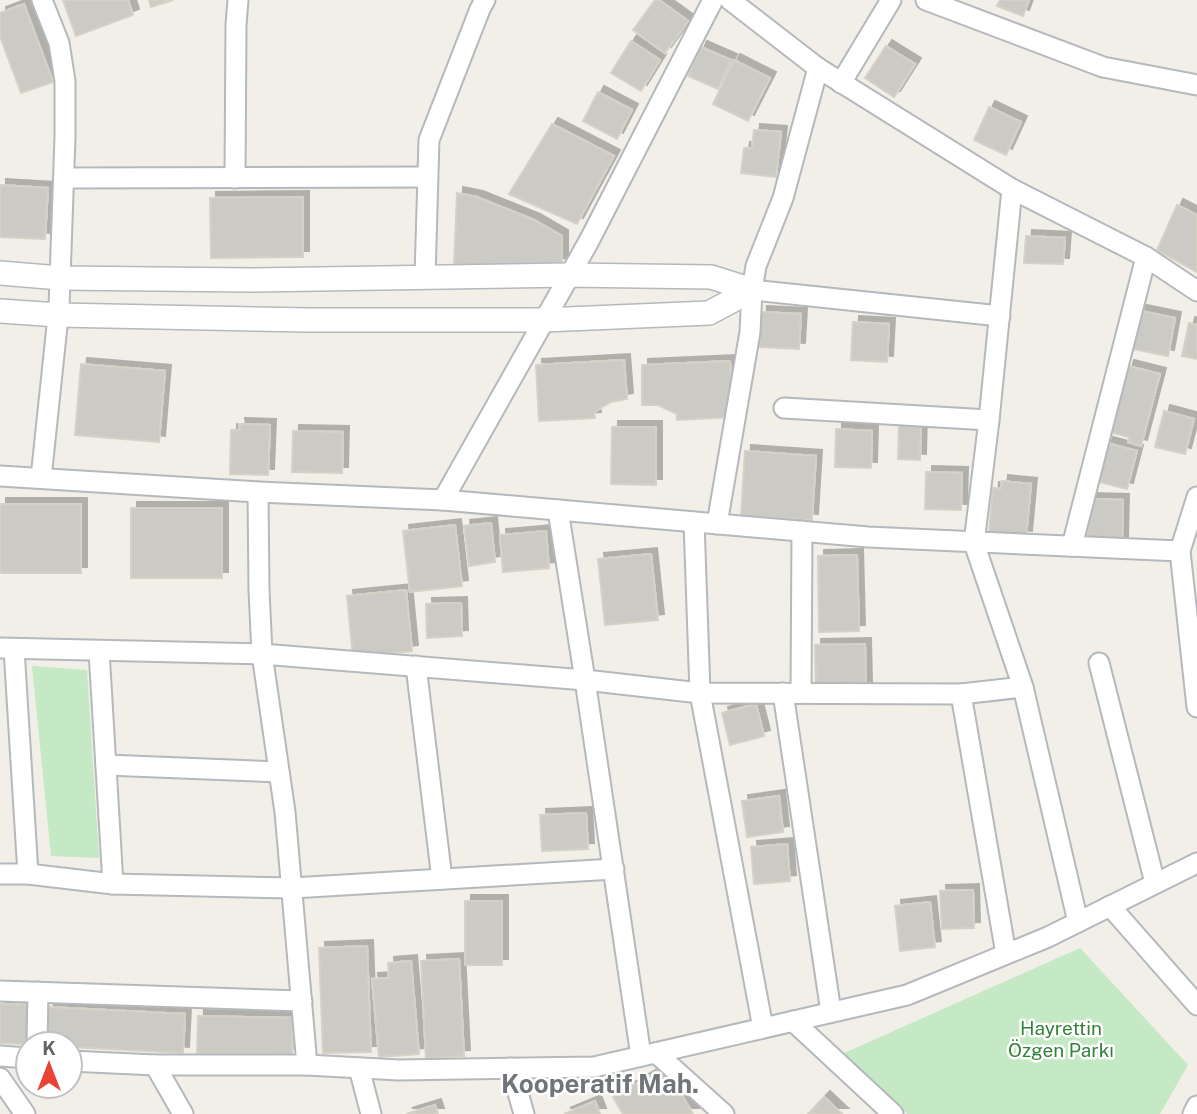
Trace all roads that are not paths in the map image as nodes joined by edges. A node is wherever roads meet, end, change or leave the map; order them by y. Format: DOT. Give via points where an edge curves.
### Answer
graph roads {
  1 [pos="41,0"];
  2 [pos="238,0"];
  3 [pos="485,0"];
  4 [pos="713,0"];
  5 [pos="730,0"];
  6 [pos="891,0"];
  7 [pos="926,0"];
  8 [pos="818,68"];
  9 [pos="841,83"];
  10 [pos="1197,85"];
  11 [pos="427,177"];
  12 [pos="64,178"];
  13 [pos="235,178"];
  14 [pos="1013,190"];
  15 [pos="1146,257"];
  16 [pos="0,273"];
  17 [pos="569,275"];
  18 [pos="425,277"];
  19 [pos="60,278"];
  20 [pos="752,290"];
  21 [pos="1197,291"];
  22 [pos="0,312"];
  23 [pos="58,316"];
  24 [pos="1000,316"];
  25 [pos="544,320"];
  26 [pos="784,408"];
  27 [pos="989,420"];
  28 [pos="0,477"];
  29 [pos="41,478"];
  30 [pos="258,492"];
  31 [pos="1197,497"];
  32 [pos="443,500"];
  33 [pos="558,510"];
  34 [pos="694,522"];
  35 [pos="717,524"];
  36 [pos="802,531"];
  37 [pos="974,543"];
  38 [pos="1072,546"];
  39 [pos="1180,551"];
  40 [pos="7,649"];
  41 [pos="99,651"];
  42 [pos="262,654"];
  43 [pos="1099,663"];
  44 [pos="416,666"];
  45 [pos="585,680"];
  46 [pos="1023,687"];
  47 [pos="700,693"];
  48 [pos="792,693"];
  49 [pos="961,694"];
  50 [pos="1197,707"];
  51 [pos="106,765"];
  52 [pos="279,772"];
  53 [pos="1197,863"];
  54 [pos="614,869"];
  55 [pos="0,874"];
  56 [pos="28,874"];
  57 [pos="442,879"];
  58 [pos="1155,883"];
  59 [pos="113,884"];
  60 [pos="292,888"];
  61 [pos="1110,906"];
  62 [pos="1078,922"];
  63 [pos="1006,954"];
  64 [pos="0,990"];
  65 [pos="38,992"];
  66 [pos="302,1001"];
  67 [pos="1197,1005"];
  68 [pos="831,1012"];
  69 [pos="793,1021"];
  70 [pos="764,1028"];
  71 [pos="37,1030"];
  72 [pos="649,1054"];
  73 [pos="84,1062"];
  74 [pos="155,1065"];
  75 [pos="307,1065"];
  76 [pos="359,1068"];
  77 [pos="511,1068"];
  78 [pos="2,1085"];
  79 [pos="1197,1106"];
  80 [pos="25,1114"];
  81 [pos="183,1114"];
  82 [pos="371,1114"];
  83 [pos="524,1114"];
  84 [pos="724,1114"];
  85 [pos="893,1114"];
  86 [pos="1193,1114"];
  1 -- 12 [label="street" via="59,43 65,81"];
  2 -- 13 [label="street"];
  3 -- 11 [label="street" via="429,140"];
  4 -- 17 [label="street"];
  5 -- 8 [label="street"];
  6 -- 9 [label="street"];
  7 -- 10 [label="street" via="1103,67"];
  8 -- 9 [label="street"];
  8 -- 20 [label="street"];
  9 -- 14 [label="street"];
  11 -- 13 [label="street"];
  11 -- 18 [label="street"];
  12 -- 13 [label="street"];
  12 -- 19 [label="street"];
  14 -- 15 [label="street"];
  14 -- 24 [label="street"];
  15 -- 21 [label="street"];
  15 -- 38 [label="street"];
  16 -- 19 [label="street"];
  17 -- 18 [label="street"];
  17 -- 20 [label="street" via="711,277"];
  17 -- 25 [label="street"];
  18 -- 19 [label="street"];
  19 -- 23 [label="street"];
  20 -- 24 [label="street"];
  20 -- 25 [label="street" via="709,313"];
  20 -- 35 [label="street" via="750,332"];
  22 -- 23 [label="street"];
  23 -- 25 [label="street"];
  23 -- 29 [label="street"];
  24 -- 27 [label="street"];
  25 -- 32 [label="street"];
  26 -- 27 [label="street"];
  27 -- 37 [label="street"];
  28 -- 29 [label="street"];
  29 -- 30 [label="street"];
  30 -- 32 [label="street"];
  30 -- 42 [label="street"];
  31 -- 39 [label="street"];
  32 -- 33 [label="street"];
  33 -- 34 [label="street"];
  33 -- 45 [label="street"];
  34 -- 35 [label="street"];
  34 -- 47 [label="street"];
  35 -- 36 [label="street"];
  36 -- 37 [label="street"];
  36 -- 48 [label="street"];
  37 -- 38 [label="street"];
  37 -- 46 [label="street"];
  38 -- 39 [label="street"];
  39 -- 50 [label="street"];
  40 -- 41 [label="street"];
  40 -- 56 [label="street"];
  41 -- 42 [label="street"];
  41 -- 51 [label="street"];
  42 -- 44 [label="street"];
  42 -- 52 [label="street"];
  43 -- 58 [label="street"];
  44 -- 45 [label="street"];
  44 -- 57 [label="street"];
  45 -- 47 [label="street"];
  45 -- 54 [label="street"];
  46 -- 49 [label="street"];
  46 -- 62 [label="street"];
  47 -- 48 [label="street"];
  47 -- 70 [label="street"];
  48 -- 49 [label="street"];
  48 -- 68 [label="street"];
  49 -- 63 [label="street"];
  51 -- 52 [label="street"];
  51 -- 59 [label="street"];
  52 -- 60 [label="street"];
  53 -- 58 [label="street"];
  54 -- 57 [label="street"];
  54 -- 72 [label="street"];
  55 -- 56 [label="street"];
  56 -- 59 [label="street"];
  57 -- 60 [label="street"];
  58 -- 61 [label="street"];
  59 -- 60 [label="street"];
  60 -- 66 [label="street"];
  61 -- 62 [label="street"];
  61 -- 67 [label="street"];
  62 -- 63 [label="street"];
  63 -- 68 [label="street" via="907,995"];
  64 -- 65 [label="street"];
  65 -- 66 [label="street"];
  65 -- 71 [label="street"];
  66 -- 75 [label="street"];
  68 -- 69 [label="street"];
  69 -- 70 [label="street"];
  69 -- 85 [label="street"];
  70 -- 72 [label="street"];
  72 -- 77 [label="street" via="594,1067"];
  72 -- 84 [label="street"];
  73 -- 74 [label="street"];
  74 -- 75 [label="street"];
  74 -- 81 [label="street"];
  75 -- 76 [label="street"];
  76 -- 77 [label="street"];
  76 -- 82 [label="street"];
  77 -- 83 [label="street"];
  78 -- 80 [label="street"];
  79 -- 86 [label="street"];
}
